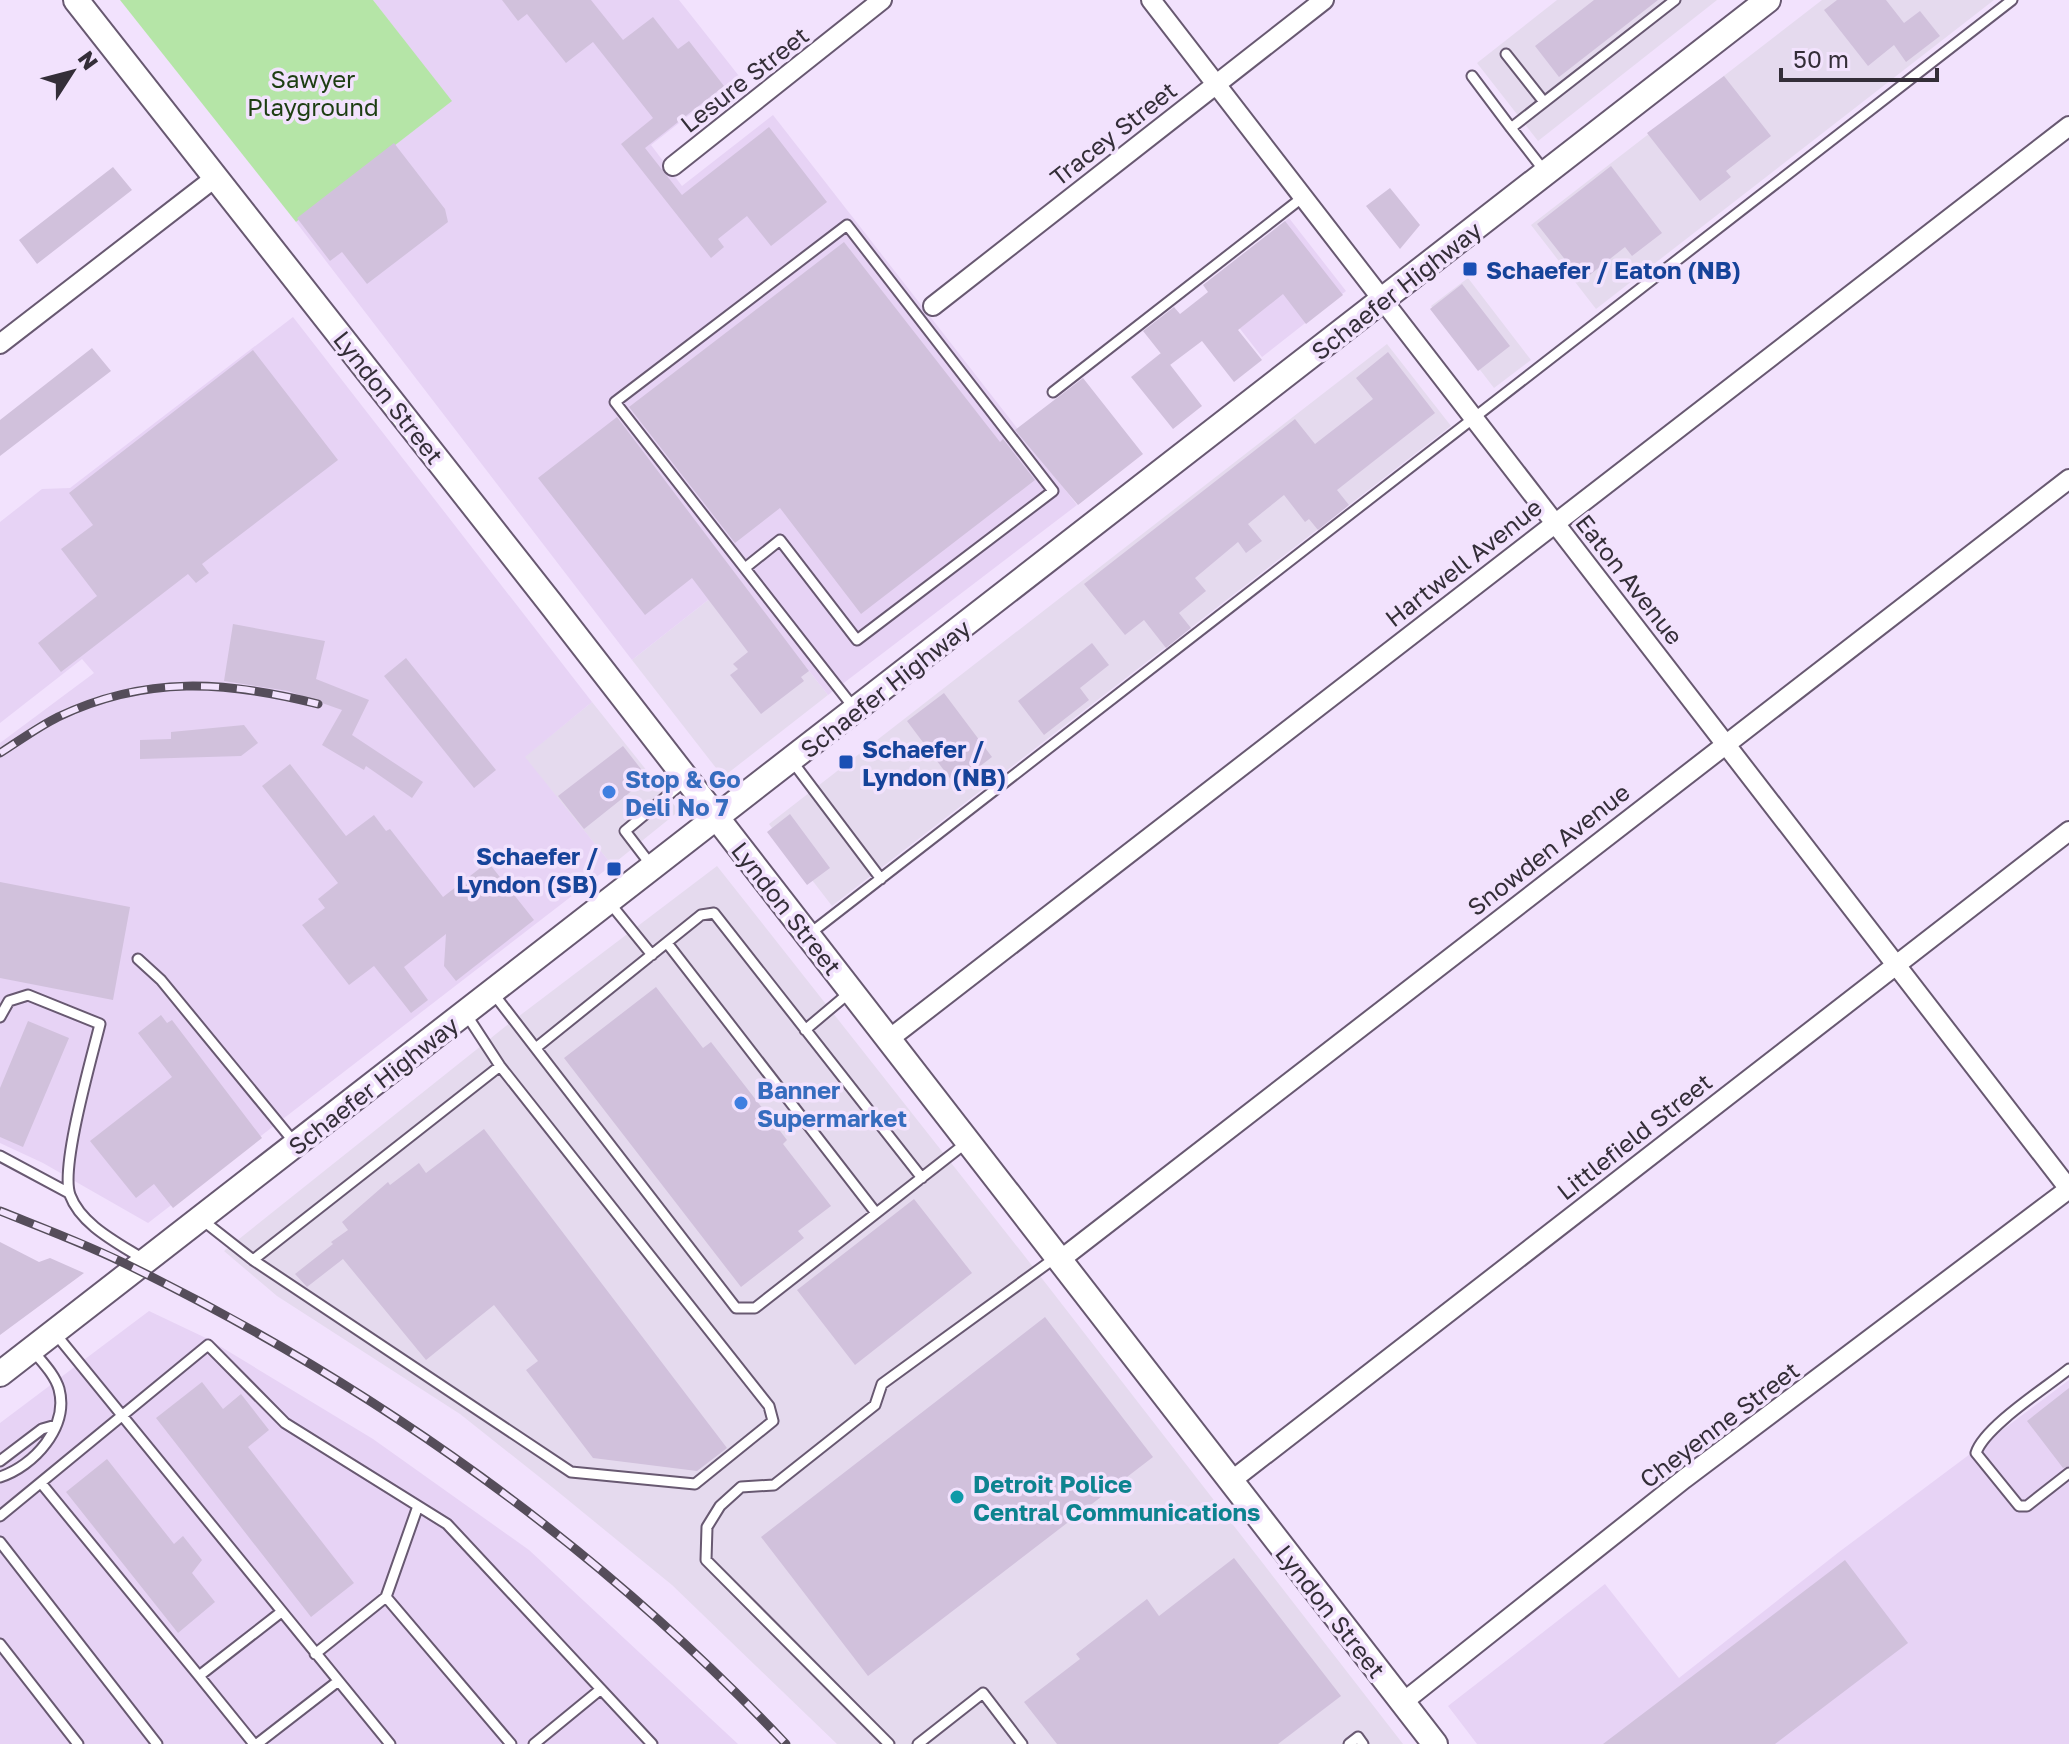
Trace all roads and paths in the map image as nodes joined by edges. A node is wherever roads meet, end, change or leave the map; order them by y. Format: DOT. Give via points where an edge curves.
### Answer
graph roads {
  1 [pos="76,0"];
  2 [pos="882,0"];
  3 [pos="1151,0"];
  4 [pos="1324,0"];
  5 [pos="1675,0"];
  6 [pos="1768,0"];
  7 [pos="2012,0"];
  8 [pos="1506,54"];
  9 [pos="1472,76"];
  10 [pos="1216,82"];
  11 [pos="1544,102"];
  12 [pos="2069,126"];
  13 [pos="1511,128"];
  14 [pos="673,166"];
  15 [pos="1546,173"];
  16 [pos="216,177"];
  17 [pos="1305,195"];
  18 [pos="1385,299"];
  19 [pos="933,306"];
  20 [pos="0,344"];
  21 [pos="1053,392"];
  22 [pos="1474,415"];
  23 [pos="2069,479"];
  24 [pos="1555,521"];
  25 [pos="745,568"];
  26 [pos="856,711"];
  27 [pos="1725,742"];
  28 [pos="792,761"];
  29 [pos="687,779"];
  30 [pos="718,818"];
  31 [pos="2069,831"];
  32 [pos="654,868"];
  33 [pos="881,879"];
  34 [pos="609,902"];
  35 [pos="808,935"];
  36 [pos="667,943"];
  37 [pos="652,955"];
  38 [pos="138,959"];
  39 [pos="1895,964"];
  40 [pos="851,991"];
  41 [pos="493,993"];
  42 [pos="466,1014"];
  43 [pos="0,1017"];
  44 [pos="805,1030"];
  45 [pos="889,1039"];
  46 [pos="537,1047"];
  47 [pos="500,1066"];
  48 [pos="968,1141"];
  49 [pos="297,1145"];
  50 [pos="0,1156"];
  51 [pos="922,1178"];
  52 [pos="2069,1189"];
  53 [pos="69,1193"];
  54 [pos="876,1213"];
  55 [pos="201,1219"];
  56 [pos="1058,1258"];
  57 [pos="253,1260"];
  58 [pos="146,1261"];
  59 [pos="54,1332"];
  60 [pos="32,1349"];
  61 [pos="2069,1369"];
  62 [pos="0,1374"];
  63 [pos="121,1417"];
  64 [pos="56,1425"];
  65 [pos="0,1461"];
  66 [pos="2069,1473"];
  67 [pos="0,1477"];
  68 [pos="1231,1481"];
  69 [pos="41,1483"];
  70 [pos="418,1506"];
  71 [pos="0,1516"];
  72 [pos="0,1542"];
  73 [pos="386,1597"];
  74 [pos="280,1613"];
  75 [pos="0,1644"];
  76 [pos="315,1654"];
  77 [pos="199,1676"];
  78 [pos="337,1682"];
  79 [pos="601,1689"];
  80 [pos="1402,1703"];
  81 [pos="78,1744"];
  82 [pos="157,1744"];
  83 [pos="255,1744"];
  84 [pos="390,1744"];
  85 [pos="511,1744"];
  86 [pos="534,1744"];
  87 [pos="652,1744"];
  88 [pos="889,1744"];
  89 [pos="918,1744"];
  90 [pos="1022,1744"];
  91 [pos="1349,1744"];
  92 [pos="1363,1744"];
  93 [pos="1435,1744"];
  1 -- 16 [label="street, Lyndon Street"];
  2 -- 14 [label="street, Lesure Street"];
  3 -- 10 [label="street, Eaton Avenue"];
  4 -- 10 [label="street, Tracey Street"];
  5 -- 11 [label="lane"];
  6 -- 15 [label="street, Schaefer Highway"];
  7 -- 22 [label="lane"];
  8 -- 11 [label="lane"];
  9 -- 13 [label="lane"];
  10 -- 17 [label="street, Eaton Avenue"];
  10 -- 19 [label="street, Tracey Street"];
  11 -- 13 [label="lane"];
  12 -- 24 [label="street, Hartwell Avenue"];
  13 -- 15 [label="lane"];
  15 -- 18 [label="street, Schaefer Highway"];
  16 -- 20 [label="street"];
  16 -- 29 [label="street, Lyndon Street"];
  17 -- 18 [label="street, Eaton Avenue"];
  17 -- 21 [label="lane"];
  18 -- 22 [label="street, Eaton Avenue"];
  18 -- 26 [label="street, Schaefer Highway"];
  22 -- 24 [label="street, Eaton Avenue"];
  22 -- 33 [label="lane"];
  23 -- 27 [label="street, Snowden Avenue"];
  24 -- 27 [label="street, Eaton Avenue"];
  24 -- 45 [label="street, Hartwell Avenue"];
  25 -- 25 [label="lane" via="615,402 847,225 1053,491 857,640 780,540"];
  25 -- 26 [label="lane"];
  26 -- 28 [label="street, Schaefer Highway"];
  27 -- 39 [label="street, Eaton Avenue"];
  27 -- 56 [label="street, Snowden Avenue"];
  28 -- 30 [label="street, Schaefer Highway"];
  28 -- 33 [label="lane"];
  29 -- 30 [label="street, Lyndon Street"];
  29 -- 32 [label="lane" via="625,831"];
  30 -- 32 [label="street, Schaefer Highway"];
  30 -- 35 [label="street, Lyndon Street"];
  31 -- 39 [label="street, Littlefield Street"];
  32 -- 34 [label="street, Schaefer Highway"];
  33 -- 35 [label="lane"];
  34 -- 37 [label="lane"];
  34 -- 41 [label="street, Schaefer Highway"];
  35 -- 40 [label="street, Lyndon Street"];
  36 -- 37 [label="lane"];
  36 -- 44 [label="lane" via="701,915 714,913"];
  36 -- 54 [label="lane"];
  37 -- 46 [label="lane"];
  38 -- 49 [label="lane"];
  39 -- 52 [label="street, Eaton Avenue"];
  39 -- 68 [label="street, Littlefield Street"];
  40 -- 44 [label="lane"];
  40 -- 45 [label="street, Lyndon Street"];
  41 -- 42 [label="street, Schaefer Highway"];
  41 -- 46 [label="lane"];
  42 -- 47 [label="lane"];
  42 -- 49 [label="street, Schaefer Highway"];
  43 -- 53 [label="lane" via="9,1001 28,995 100,1024 72,1140"];
  44 -- 51 [label="lane"];
  45 -- 48 [label="street, Lyndon Street"];
  46 -- 54 [label="lane" via="736,1308 755,1308"];
  47 -- 57 [label="lane"];
  47 -- 57 [label="lane" via="769,1406 773,1421 695,1484 571,1472"];
  48 -- 51 [label="lane"];
  48 -- 56 [label="street, Lyndon Street"];
  49 -- 55 [label="street, Schaefer Highway"];
  50 -- 53 [label="lane"];
  51 -- 54 [label="lane"];
  52 -- 80 [label="street, Cheyenne Street" via="1684,1479"];
  53 -- 58 [label="lane" via="88,1223"];
  55 -- 57 [label="lane"];
  55 -- 58 [label="street, Schaefer Highway"];
  56 -- 68 [label="street, Lyndon Street"];
  56 -- 88 [label="lane" via="882,1384 875,1405 774,1485 741,1487 707,1527 706,1560"];
  58 -- 59 [label="street, Schaefer Highway"];
  59 -- 60 [label="street, Schaefer Highway"];
  59 -- 63 [label="lane"];
  60 -- 62 [label="street, Schaefer Highway"];
  60 -- 64 [label="lane" via="56,1380"];
  61 -- 66 [label="lane" via="2005,1420 1976,1453 2019,1506 2027,1506"];
  63 -- 69 [label="lane"];
  63 -- 70 [label="lane" via="208,1345 285,1423"];
  63 -- 74 [label="lane"];
  64 -- 65 [label="lane" via="42,1429"];
  64 -- 67 [label="lane" via="51,1440"];
  68 -- 80 [label="street, Lyndon Street"];
  69 -- 71 [label="lane"];
  69 -- 77 [label="lane"];
  70 -- 73 [label="lane"];
  70 -- 79 [label="lane" via="447,1524"];
  72 -- 82 [label="lane"];
  73 -- 76 [label="lane"];
  73 -- 85 [label="lane"];
  74 -- 76 [label="lane"];
  74 -- 77 [label="lane"];
  75 -- 81 [label="lane"];
  76 -- 78 [label="lane"];
  77 -- 83 [label="lane"];
  78 -- 83 [label="lane"];
  78 -- 84 [label="lane"];
  79 -- 86 [label="lane"];
  79 -- 87 [label="lane"];
  80 -- 93 [label="street, Lyndon Street"];
  89 -- 90 [label="lane" via="983,1693"];
  91 -- 92 [label="lane" via="1358,1737"];
}
